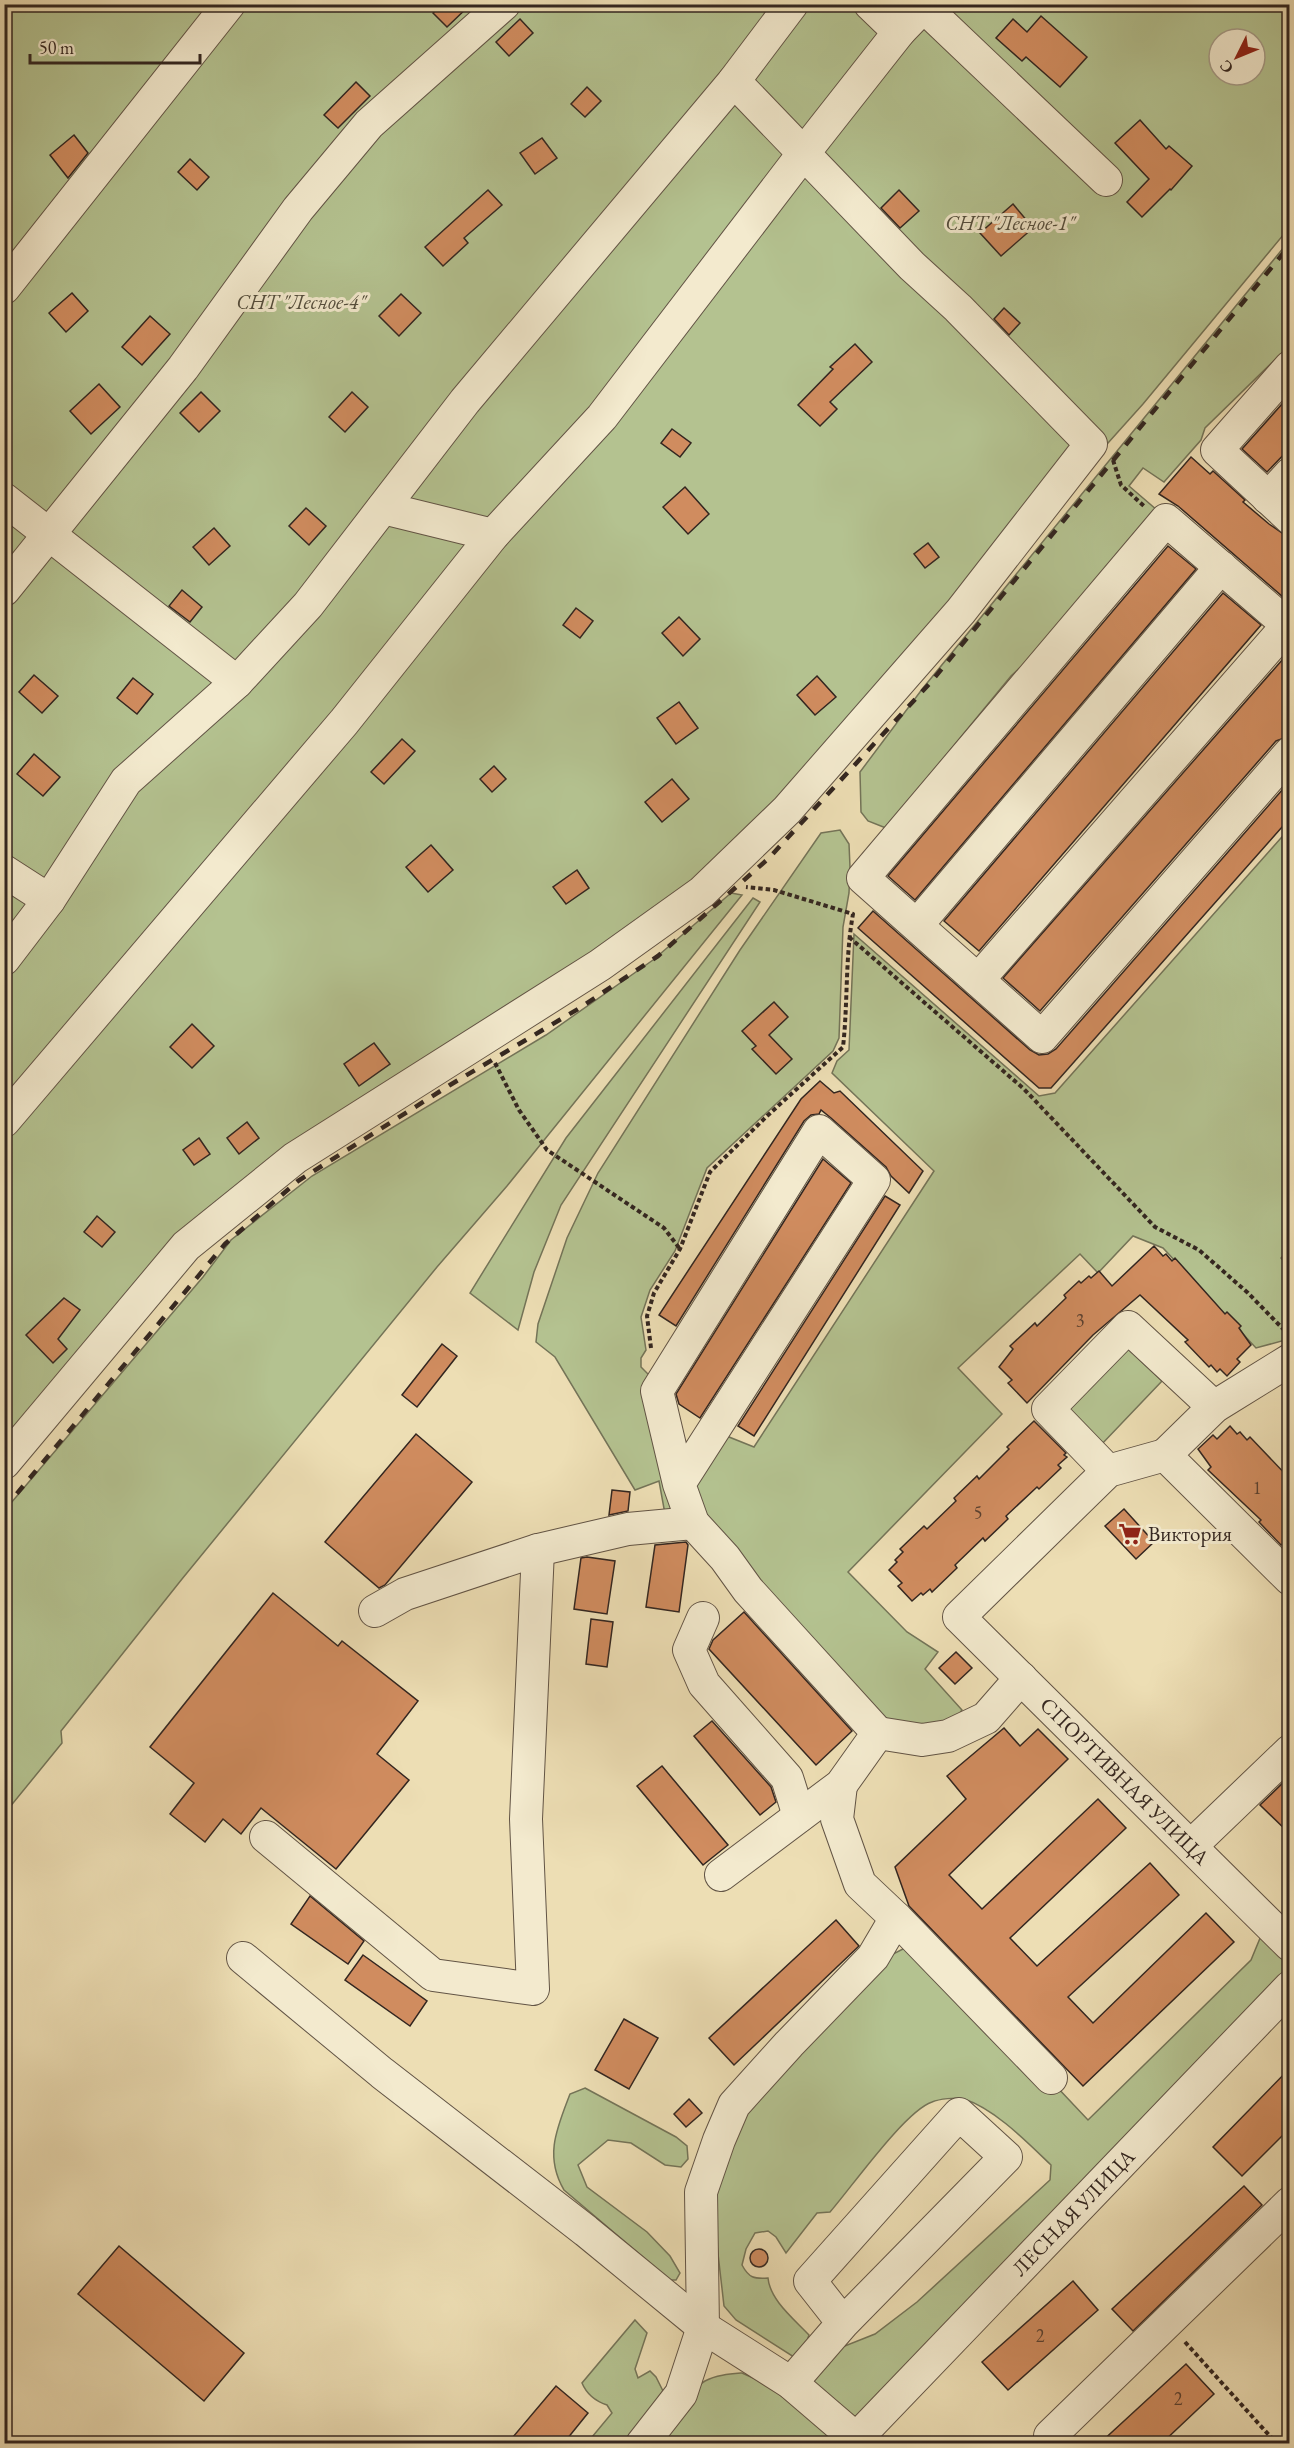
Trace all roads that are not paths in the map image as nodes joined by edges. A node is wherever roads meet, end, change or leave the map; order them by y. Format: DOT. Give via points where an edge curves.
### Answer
graph roads {
  1 [pos="229,4"];
  2 [pos="504,4"];
  3 [pos="792,4"];
  4 [pos="870,4"];
  5 [pos="925,6"];
  6 [pos="899,32"];
  7 [pos="735,81"];
  8 [pos="803,154"];
  9 [pos="1106,180"];
  10 [pos="4,288"];
  11 [pos="1290,367"];
  12 [pos="1290,474"];
  13 [pos="4,500"];
  14 [pos="383,508"];
  15 [pos="1279,508"];
  16 [pos="51,534"];
  17 [pos="493,535"];
  18 [pos="1221,567"];
  19 [pos="4,590"];
  20 [pos="1289,626"];
  21 [pos="237,682"];
  22 [pos="1290,753"];
  23 [pos="4,871"];
  24 [pos="49,900"];
  25 [pos="917,925"];
  26 [pos="4,959"];
  27 [pos="978,980"];
  28 [pos="4,1121"];
  29 [pos="1290,1360"];
  30 [pos="1214,1407"];
  31 [pos="1165,1455"];
  32 [pos="4,1463"];
  33 [pos="1108,1471"];
  34 [pos="679,1484"];
  35 [pos="693,1523"];
  36 [pos="538,1550"];
  37 [pos="1290,1579"];
  38 [pos="375,1611"];
  39 [pos="703,1618"];
  40 [pos="1021,1678"];
  41 [pos="878,1733"];
  42 [pos="1290,1751"];
  43 [pos="841,1785"];
  44 [pos="799,1816"];
  45 [pos="266,1837"];
  46 [pos="1191,1846"];
  47 [pos="721,1875"];
  48 [pos="896,1918"];
  49 [pos="1286,1934"];
  50 [pos="243,1958"];
  51 [pos="1290,1987"];
  52 [pos="1051,2078"];
  53 [pos="1284,2219"];
  54 [pos="843,2323"];
  55 [pos="703,2326"];
  56 [pos="791,2383"];
  57 [pos="1050,2436"];
  58 [pos="859,2441"];
  59 [pos="642,2444"];
  1 -- 10 [label="street"];
  2 -- 16 [label="street" via="369,124 298,209 183,368"];
  3 -- 7 [label="street"];
  4 -- 6 [label="street"];
  5 -- 6 [label="street"];
  5 -- 9 [label="street"];
  6 -- 8 [label="street"];
  7 -- 8 [label="street"];
  7 -- 14 [label="street" via="465,401"];
  8 -- 17 [label="street" via="602,417"];
  8 -- 32 [label="street" via="1091,444 953,620 788,810 702,892 600,965 295,1158 186,1246"];
  11 -- 15 [label="street" via="1217,450"];
  12 -- 15 [label="street"];
  13 -- 16 [label="street"];
  14 -- 17 [label="street"];
  14 -- 21 [label="street" via="308,605"];
  16 -- 19 [label="street"];
  16 -- 21 [label="street"];
  17 -- 28 [label="street" via="344,723"];
  18 -- 20 [label="street"];
  18 -- 25 [label="street"];
  18 -- 25 [label="street" via="1166,520 864,878"];
  20 -- 27 [label="street"];
  21 -- 24 [label="street" via="126,781"];
  22 -- 27 [label="street" via="1042,1037"];
  23 -- 24 [label="street"];
  24 -- 26 [label="street"];
  25 -- 27 [label="street"];
  29 -- 30 [label="street"];
  30 -- 31 [label="street"];
  30 -- 33 [label="street" via="1128,1328 1048,1409"];
  31 -- 33 [label="street"];
  31 -- 37 [label="street"];
  33 -- 40 [label="street, СПОРТИВНАЯ УЛИЦА" via="958,1617"];
  34 -- 34 [label="street" via="657,1390 819,1131 873,1180"];
  34 -- 35 [label="street"];
  35 -- 36 [label="street" via="628,1529"];
  35 -- 41 [label="street" via="748,1590"];
  36 -- 38 [label="street" via="405,1594"];
  36 -- 45 [label="street" via="526,1819 533,1989 433,1975"];
  39 -- 44 [label="street" via="689,1650 704,1684 787,1778"];
  40 -- 41 [label="street" via="987,1718 948,1736 922,1740"];
  40 -- 46 [label="street, СПОРТИВНАЯ УЛИЦА"];
  41 -- 43 [label="street"];
  42 -- 46 [label="street"];
  43 -- 44 [label="street"];
  43 -- 48 [label="street" via="837,1819 860,1884"];
  44 -- 47 [label="street"];
  46 -- 49 [label="street, СПОРТИВНАЯ УЛИЦА"];
  48 -- 52 [label="street"];
  48 -- 55 [label="street" via="873,1957 735,2105 701,2192"];
  50 -- 55 [label="street"];
  51 -- 58 [label="street, ЛЕСНАЯ УЛИЦА"];
  53 -- 57 [label="street" via="1168,2322"];
  54 -- 54 [label="street" via="1006,2157 959,2114 810,2281"];
  54 -- 56 [label="street"];
  55 -- 56 [label="street"];
  55 -- 59 [label="street" via="681,2394"];
  56 -- 58 [label="street"];
}
